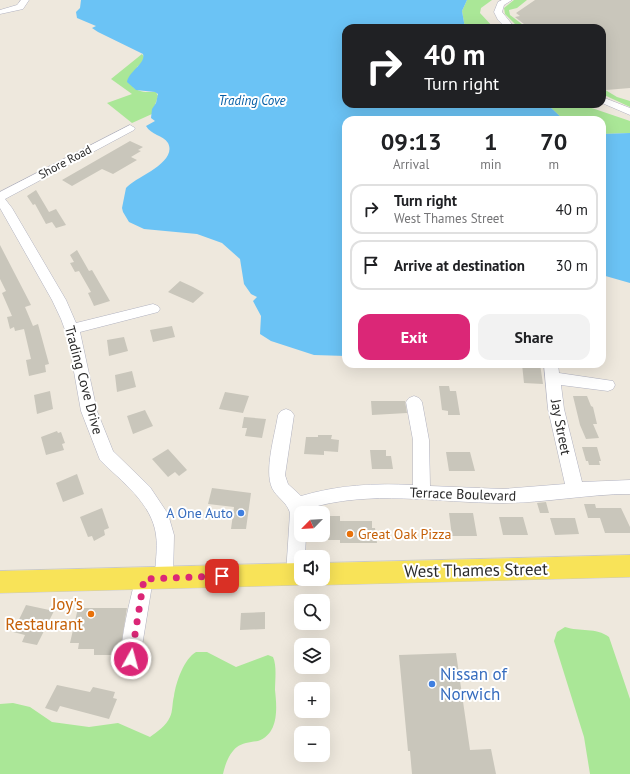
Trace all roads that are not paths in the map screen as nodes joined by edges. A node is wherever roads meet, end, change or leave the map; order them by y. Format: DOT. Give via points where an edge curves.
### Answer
graph roads {
  1 [pos="25,0"];
  2 [pos="508,0"];
  3 [pos="0,12"];
  4 [pos="507,24"];
  5 [pos="606,102"];
  6 [pos="630,112"];
  7 [pos="130,128"];
  8 [pos="0,197"];
  9 [pos="0,201"];
  10 [pos="154,309"];
  11 [pos="72,329"];
  12 [pos="551,371"];
  13 [pos="608,386"];
  14 [pos="414,402"];
  15 [pos="286,416"];
  16 [pos="630,487"];
  17 [pos="575,489"];
  18 [pos="422,491"];
  19 [pos="297,505"];
  20 [pos="298,550"];
  21 [pos="630,566"];
  22 [pos="294,574"];
  23 [pos="330,574"];
  24 [pos="154,578"];
  25 [pos="0,582"];
  26 [pos="132,667"];
  1 -- 3 [label="street" via="20,7"];
  2 -- 4 [label="street" via="501,4 498,12"];
  5 -- 6 [label="street"];
  7 -- 8 [label="street, Shore Road"];
  9 -- 11 [label="street, Trading Cove Drive" via="60,300"];
  10 -- 11 [label="street"];
  11 -- 24 [label="street, Trading Cove Drive" via="86,400 102,446 110,460 150,499 162,519 166,542"];
  12 -- 13 [label="street"];
  12 -- 17 [label="street, Jay Street" via="556,409"];
  14 -- 18 [label="street" via="421,440"];
  15 -- 19 [label="street" via="277,476 280,487"];
  16 -- 17 [label="street, Terrace Boulevard"];
  17 -- 18 [label="street, Terrace Boulevard" via="547,494 506,496 447,495"];
  18 -- 19 [label="street, Terrace Boulevard" via="332,494"];
  19 -- 20 [label="street"];
  21 -- 23 [label="main road, West Thames Street"];
  22 -- 24 [label="main road"];
  24 -- 25 [label="main road"];
  24 -- 26 [label="street, Trading Cove Drive" via="131,652"];
}
